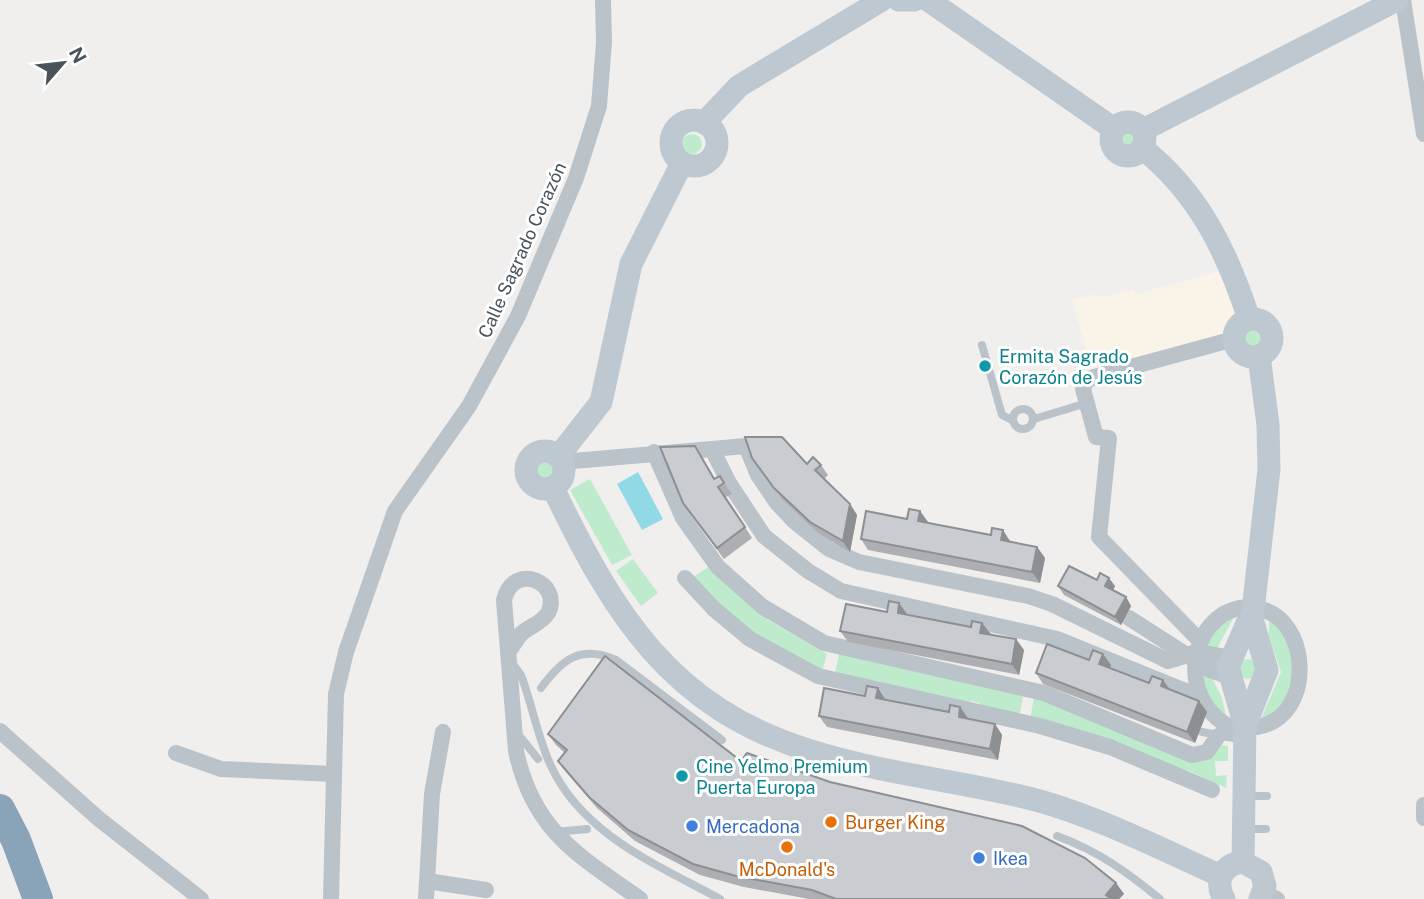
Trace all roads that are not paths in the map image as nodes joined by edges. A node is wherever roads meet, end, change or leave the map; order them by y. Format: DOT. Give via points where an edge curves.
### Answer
graph roads {
  1 [pos="603,0"];
  2 [pos="882,0"];
  3 [pos="899,0"];
  4 [pos="914,0"];
  5 [pos="928,0"];
  6 [pos="1396,0"];
  7 [pos="1404,0"];
  8 [pos="704,123"];
  9 [pos="1424,134"];
  10 [pos="1143,139"];
  11 [pos="682,163"];
  12 [pos="1249,319"];
  13 [pos="1234,339"];
  14 [pos="982,345"];
  15 [pos="1259,356"];
  16 [pos="1087,403"];
  17 [pos="1034,419"];
  18 [pos="1013,420"];
  19 [pos="712,449"];
  20 [pos="654,453"];
  21 [pos="560,459"];
  22 [pos="553,488"];
  23 [pos="685,578"];
  24 [pos="1253,613"];
  25 [pos="1129,618"];
  26 [pos="1194,652"];
  27 [pos="509,654"];
  28 [pos="1264,658"];
  29 [pos="1231,667"];
  30 [pos="1262,681"];
  31 [pos="541,688"];
  32 [pos="1200,697"];
  33 [pos="515,727"];
  34 [pos="1245,727"];
  35 [pos="0,731"];
  36 [pos="443,732"];
  37 [pos="1210,734"];
  38 [pos="722,740"];
  39 [pos="176,753"];
  40 [pos="538,759"];
  41 [pos="334,774"];
  42 [pos="1212,790"];
  43 [pos="1244,796"];
  44 [pos="1267,796"];
  45 [pos="1424,805"];
  46 [pos="0,809"];
  47 [pos="1424,818"];
  48 [pos="587,829"];
  49 [pos="1243,829"];
  50 [pos="1266,829"];
  51 [pos="554,832"];
  52 [pos="1057,836"];
  53 [pos="1243,862"];
  54 [pos="427,881"];
  55 [pos="1222,888"];
  56 [pos="486,890"];
  57 [pos="1267,897"];
  58 [pos="38,898"];
  59 [pos="201,899"];
  60 [pos="331,899"];
  61 [pos="426,899"];
  62 [pos="640,899"];
  63 [pos="720,899"];
  64 [pos="1160,899"];
  1 -- 41 [label="street, Calle Sagrado Corazón" via="599,106 576,178 518,316 469,406 395,511 336,694"];
  2 -- 8 [label="street" via="739,86"];
  3 -- 4 [label="street"];
  5 -- 10 [label="street" via="1114,129 1111,142 1119,153 1132,156"];
  6 -- 10 [label="street"];
  7 -- 9 [label="street"];
  8 -- 11 [label="street" via="689,121 672,135 672,151"];
  8 -- 11 [label="street" via="714,134 713,155 703,164"];
  10 -- 12 [label="street" via="1202,211 1227,258"];
  11 -- 21 [label="street" via="631,264 601,402"];
  12 -- 13 [label="street" via="1240,324"];
  12 -- 15 [label="street" via="1267,324 1273,336 1270,349"];
  13 -- 15 [label="street" via="1242,354"];
  13 -- 16 [label="street" via="1089,379 1083,388"];
  14 -- 18 [label="lane" via="1002,415"];
  15 -- 24 [label="street" via="1269,469"];
  16 -- 17 [label="lane"];
  16 -- 26 [label="street" via="1096,437 1109,438 1101,541"];
  17 -- 18 [label="lane" via="1026,429 1017,428"];
  17 -- 18 [label="lane" via="1025,409 1016,411"];
  19 -- 20 [label="street"];
  19 -- 26 [label="street" via="746,446 777,503 816,540 848,558 1028,596 1168,660"];
  19 -- 32 [label="street" via="734,493 764,536 807,571 841,590 1057,639"];
  20 -- 21 [label="street"];
  20 -- 37 [label="street" via="683,517 718,567 763,607 824,643 1044,693 1192,755 1207,752"];
  21 -- 22 [label="street" via="562,480"];
  21 -- 22 [label="street" via="541,452 527,464 530,482 541,489"];
  22 -- 55 [label="street" via="586,557 626,621 701,697 753,728 810,751 1026,797 1112,828"];
  23 -- 42 [label="street" via="750,639 818,676 1041,726 1110,747"];
  24 -- 26 [label="street" via="1228,613"];
  24 -- 28 [label="street"];
  24 -- 29 [label="street"];
  24 -- 34 [label="street" via="1275,615 1285,627 1300,658 1301,677 1289,705 1270,725"];
  25 -- 26 [label="street"];
  26 -- 29 [label="street"];
  26 -- 32 [label="street"];
  27 -- 33 [label="street"];
  27 -- 63 [label="lane" via="521,675 552,770 573,799 624,846"];
  28 -- 29 [label="street" via="1249,649"];
  28 -- 30 [label="street" via="1267,670"];
  29 -- 30 [label="street" via="1246,689"];
  29 -- 34 [label="street"];
  30 -- 34 [label="street"];
  31 -- 38 [label="lane" via="555,668 576,655 597,652 616,660"];
  32 -- 34 [label="street" via="1221,722 1232,728"];
  33 -- 40 [label="lane"];
  33 -- 51 [label="street" via="519,763 530,798"];
  34 -- 37 [label="lane"];
  34 -- 43 [label="street"];
  35 -- 59 [label="street" via="99,819"];
  36 -- 54 [label="street" via="432,794"];
  39 -- 41 [label="street" via="221,769"];
  41 -- 60 [label="street, Calle Sagrado Corazón"];
  43 -- 44 [label="lane"];
  43 -- 49 [label="street"];
  45 -- 47 [label="street"];
  46 -- 58 [label="highway"];
  48 -- 51 [label="lane"];
  49 -- 50 [label="lane"];
  49 -- 53 [label="street"];
  51 -- 62 [label="street"];
  52 -- 64 [label="lane" via="1123,868"];
  53 -- 55 [label="street" via="1230,865"];
  53 -- 57 [label="street" via="1261,872"];
  54 -- 56 [label="street"];
  54 -- 61 [label="street"];
}
